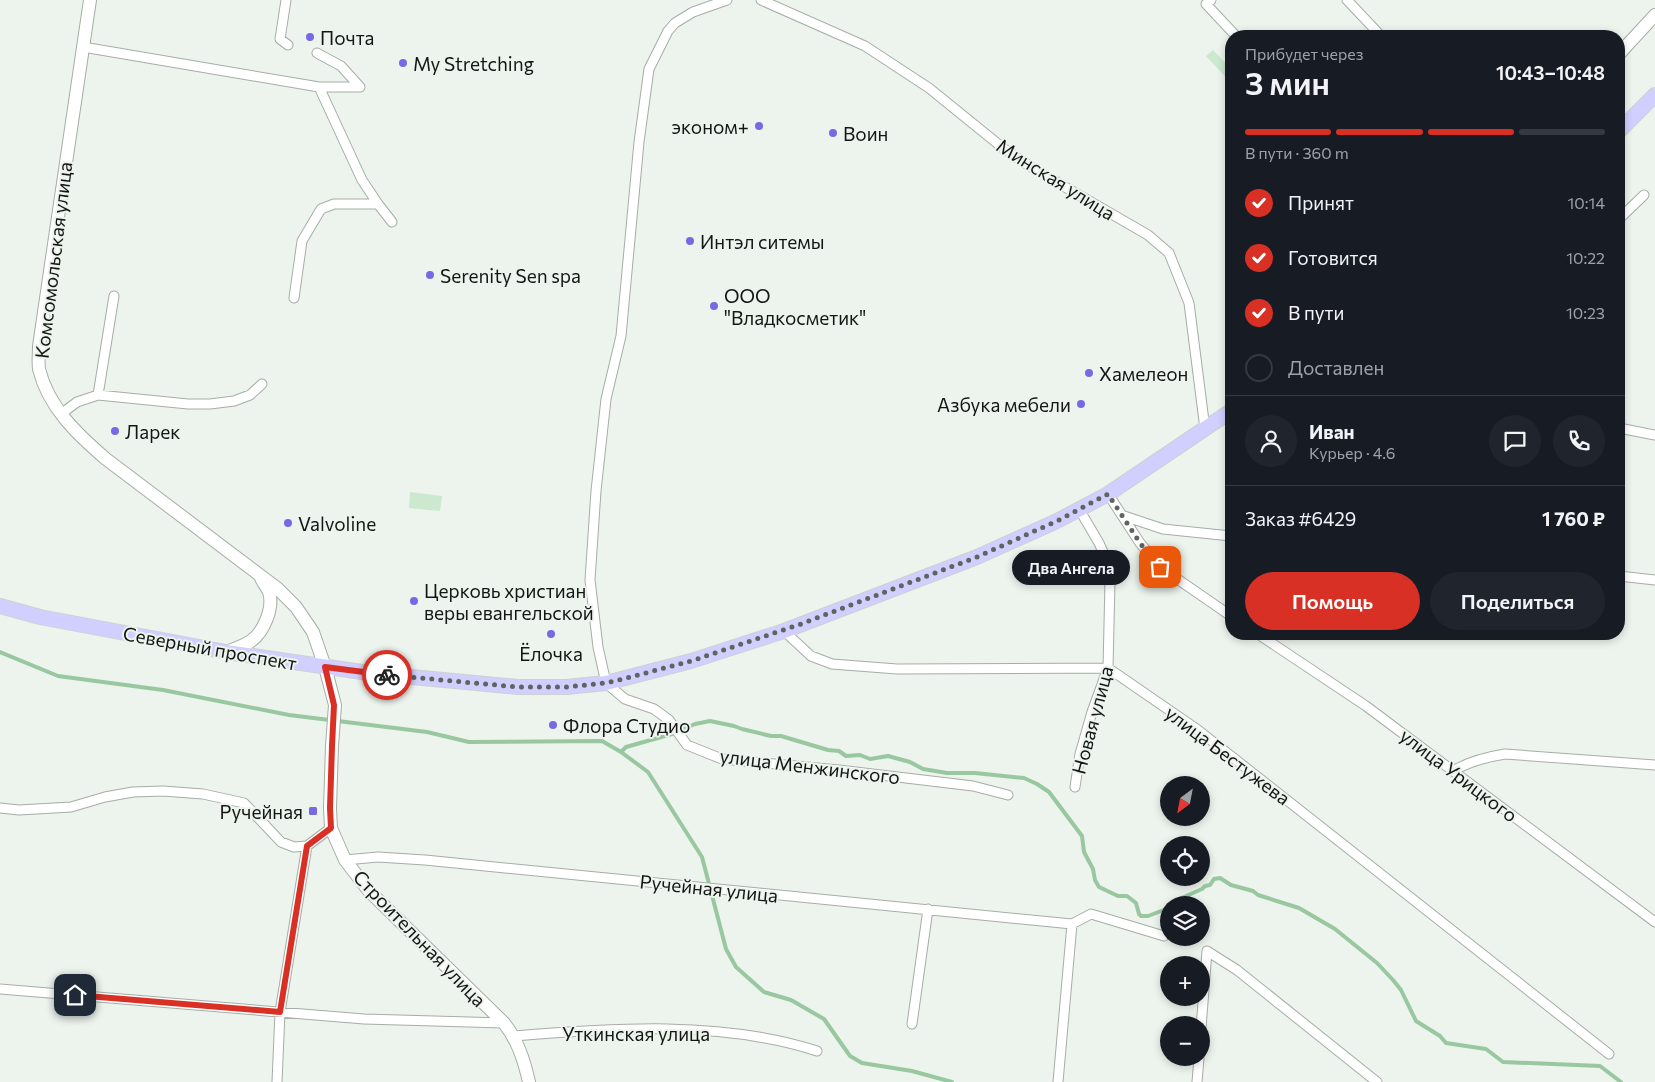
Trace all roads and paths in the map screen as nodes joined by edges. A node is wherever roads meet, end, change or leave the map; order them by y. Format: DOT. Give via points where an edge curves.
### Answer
graph roads {
  1 [pos="90,0"];
  2 [pos="286,0"];
  3 [pos="728,0"];
  4 [pos="761,0"];
  5 [pos="1211,0"];
  6 [pos="1348,0"];
  7 [pos="1655,15"];
  8 [pos="1230,30"];
  9 [pos="1376,30"];
  10 [pos="288,44"];
  11 [pos="83,47"];
  12 [pos="1625,48"];
  13 [pos="317,53"];
  14 [pos="319,88"];
  15 [pos="1655,95"];
  16 [pos="1625,126"];
  17 [pos="1644,195"];
  18 [pos="378,204"];
  19 [pos="1625,213"];
  20 [pos="392,222"];
  21 [pos="114,296"];
  22 [pos="294,298"];
  23 [pos="262,384"];
  24 [pos="98,394"];
  25 [pos="61,414"];
  26 [pos="1225,415"];
  27 [pos="1205,429"];
  28 [pos="1625,429"];
  29 [pos="1655,434"];
  30 [pos="1108,494"];
  31 [pos="1078,510"];
  32 [pos="1124,516"];
  33 [pos="1225,535"];
  34 [pos="258,574"];
  35 [pos="1625,577"];
  36 [pos="1655,580"];
  37 [pos="0,606"];
  38 [pos="1225,612"];
  39 [pos="784,630"];
  40 [pos="1267,640"];
  41 [pos="226,652"];
  42 [pos="325,667"];
  43 [pos="1108,668"];
  44 [pos="606,683"];
  45 [pos="1655,765"];
  46 [pos="1453,770"];
  47 [pos="1074,788"];
  48 [pos="1008,795"];
  49 [pos="0,808"];
  50 [pos="331,828"];
  51 [pos="307,846"];
  52 [pos="345,860"];
  53 [pos="928,909"];
  54 [pos="1655,922"];
  55 [pos="1072,924"];
  56 [pos="1160,935"];
  57 [pos="0,989"];
  58 [pos="280,1012"];
  59 [pos="1202,1016"];
  60 [pos="504,1023"];
  61 [pos="912,1024"];
  62 [pos="514,1036"];
  63 [pos="817,1052"];
  64 [pos="1609,1054"];
  65 [pos="1198,1066"];
  66 [pos="277,1082"];
  67 [pos="529,1082"];
  68 [pos="1058,1082"];
  69 [pos="1197,1082"];
  70 [pos="1377,1082"];
  1 -- 11 [label="main road, Комсомольская улица"];
  2 -- 10 [label="street" via="280,39"];
  3 -- 44 [label="street" via="693,12 674,23 649,69 621,336 606,399 596,491 590,580"];
  4 -- 27 [label="street, Минская улица" via="865,46 929,88 1034,170 1148,234 1160,244 1169,253 1189,303"];
  5 -- 8 [label="street" via="1206,4"];
  6 -- 9 [label="street"];
  7 -- 12 [label="main road"];
  11 -- 14 [label="street"];
  11 -- 25 [label="main road, Комсомольская улица" via="38,346 41,375"];
  13 -- 14 [label="street" via="341,66 360,87"];
  14 -- 18 [label="street" via="362,180"];
  15 -- 16 [label="main road"];
  17 -- 19 [label="street"];
  18 -- 20 [label="street"];
  18 -- 22 [label="street" via="334,204 321,209 302,241"];
  21 -- 24 [label="street"];
  23 -- 24 [label="street" via="250,395 210,404"];
  24 -- 25 [label="street" via="77,402"];
  25 -- 34 [label="main road, Комсомольская улица" via="81,438 106,459"];
  26 -- 27 [label="main road, Северный проспект"];
  27 -- 30 [label="main road, Северный проспект"];
  28 -- 29 [label="street"];
  30 -- 31 [label="main road, Северный проспект"];
  30 -- 32 [label="street"];
  31 -- 39 [label="main road, Северный проспект" via="977,557"];
  31 -- 43 [label="street, Новая улица" via="1100,542 1107,561 1110,582"];
  32 -- 33 [label="street" via="1162,529"];
  32 -- 38 [label="street" via="1160,567"];
  34 -- 41 [label="main road" via="269,593 270,608 265,622 251,642"];
  34 -- 42 [label="main road, Комсомольская улица" via="296,607 313,632"];
  35 -- 36 [label="street"];
  37 -- 41 [label="main road, Северный проспект" via="40,618"];
  39 -- 43 [label="street" via="811,656 832,664 897,670"];
  39 -- 44 [label="main road, Северный проспект" via="691,661"];
  40 -- 46 [label="street, улица Урицкого" via="1366,706"];
  41 -- 42 [label="main road, Северный проспект"];
  42 -- 44 [label="main road, Северный проспект" via="518,687"];
  42 -- 50 [label="main road, Строительная улица" via="334,705"];
  43 -- 47 [label="street, Новая улица" via="1080,754"];
  43 -- 64 [label="street, улица Бестужева" via="1198,730"];
  44 -- 48 [label="street, улица Менжинского" via="625,699 654,710 669,720 687,745 722,760 973,786"];
  45 -- 46 [label="street" via="1505,754 1485,757"];
  46 -- 54 [label="street, улица Урицкого"];
  49 -- 51 [label="street" via="71,807 133,792 203,794 244,803 281,842 294,847"];
  50 -- 51 [label="street"];
  50 -- 52 [label="main road, Строительная улица"];
  51 -- 58 [label="street"];
  52 -- 53 [label="street, Ручейная улица" via="378,857"];
  52 -- 60 [label="main road, Строительная улица" via="369,892"];
  53 -- 55 [label="street, Ручейная улица"];
  53 -- 61 [label="street"];
  55 -- 56 [label="street" via="1091,914"];
  55 -- 68 [label="street"];
  57 -- 58 [label="street"];
  58 -- 60 [label="street" via="364,1019"];
  58 -- 66 [label="street"];
  59 -- 70 [label="street" via="1207,951 1238,970"];
  60 -- 62 [label="main road, Строительная улица"];
  62 -- 63 [label="street, Уткинская улица" via="572,1031 687,1029 786,1042"];
  62 -- 67 [label="main road, Строительная улица"];
  65 -- 69 [label="street"];
}
